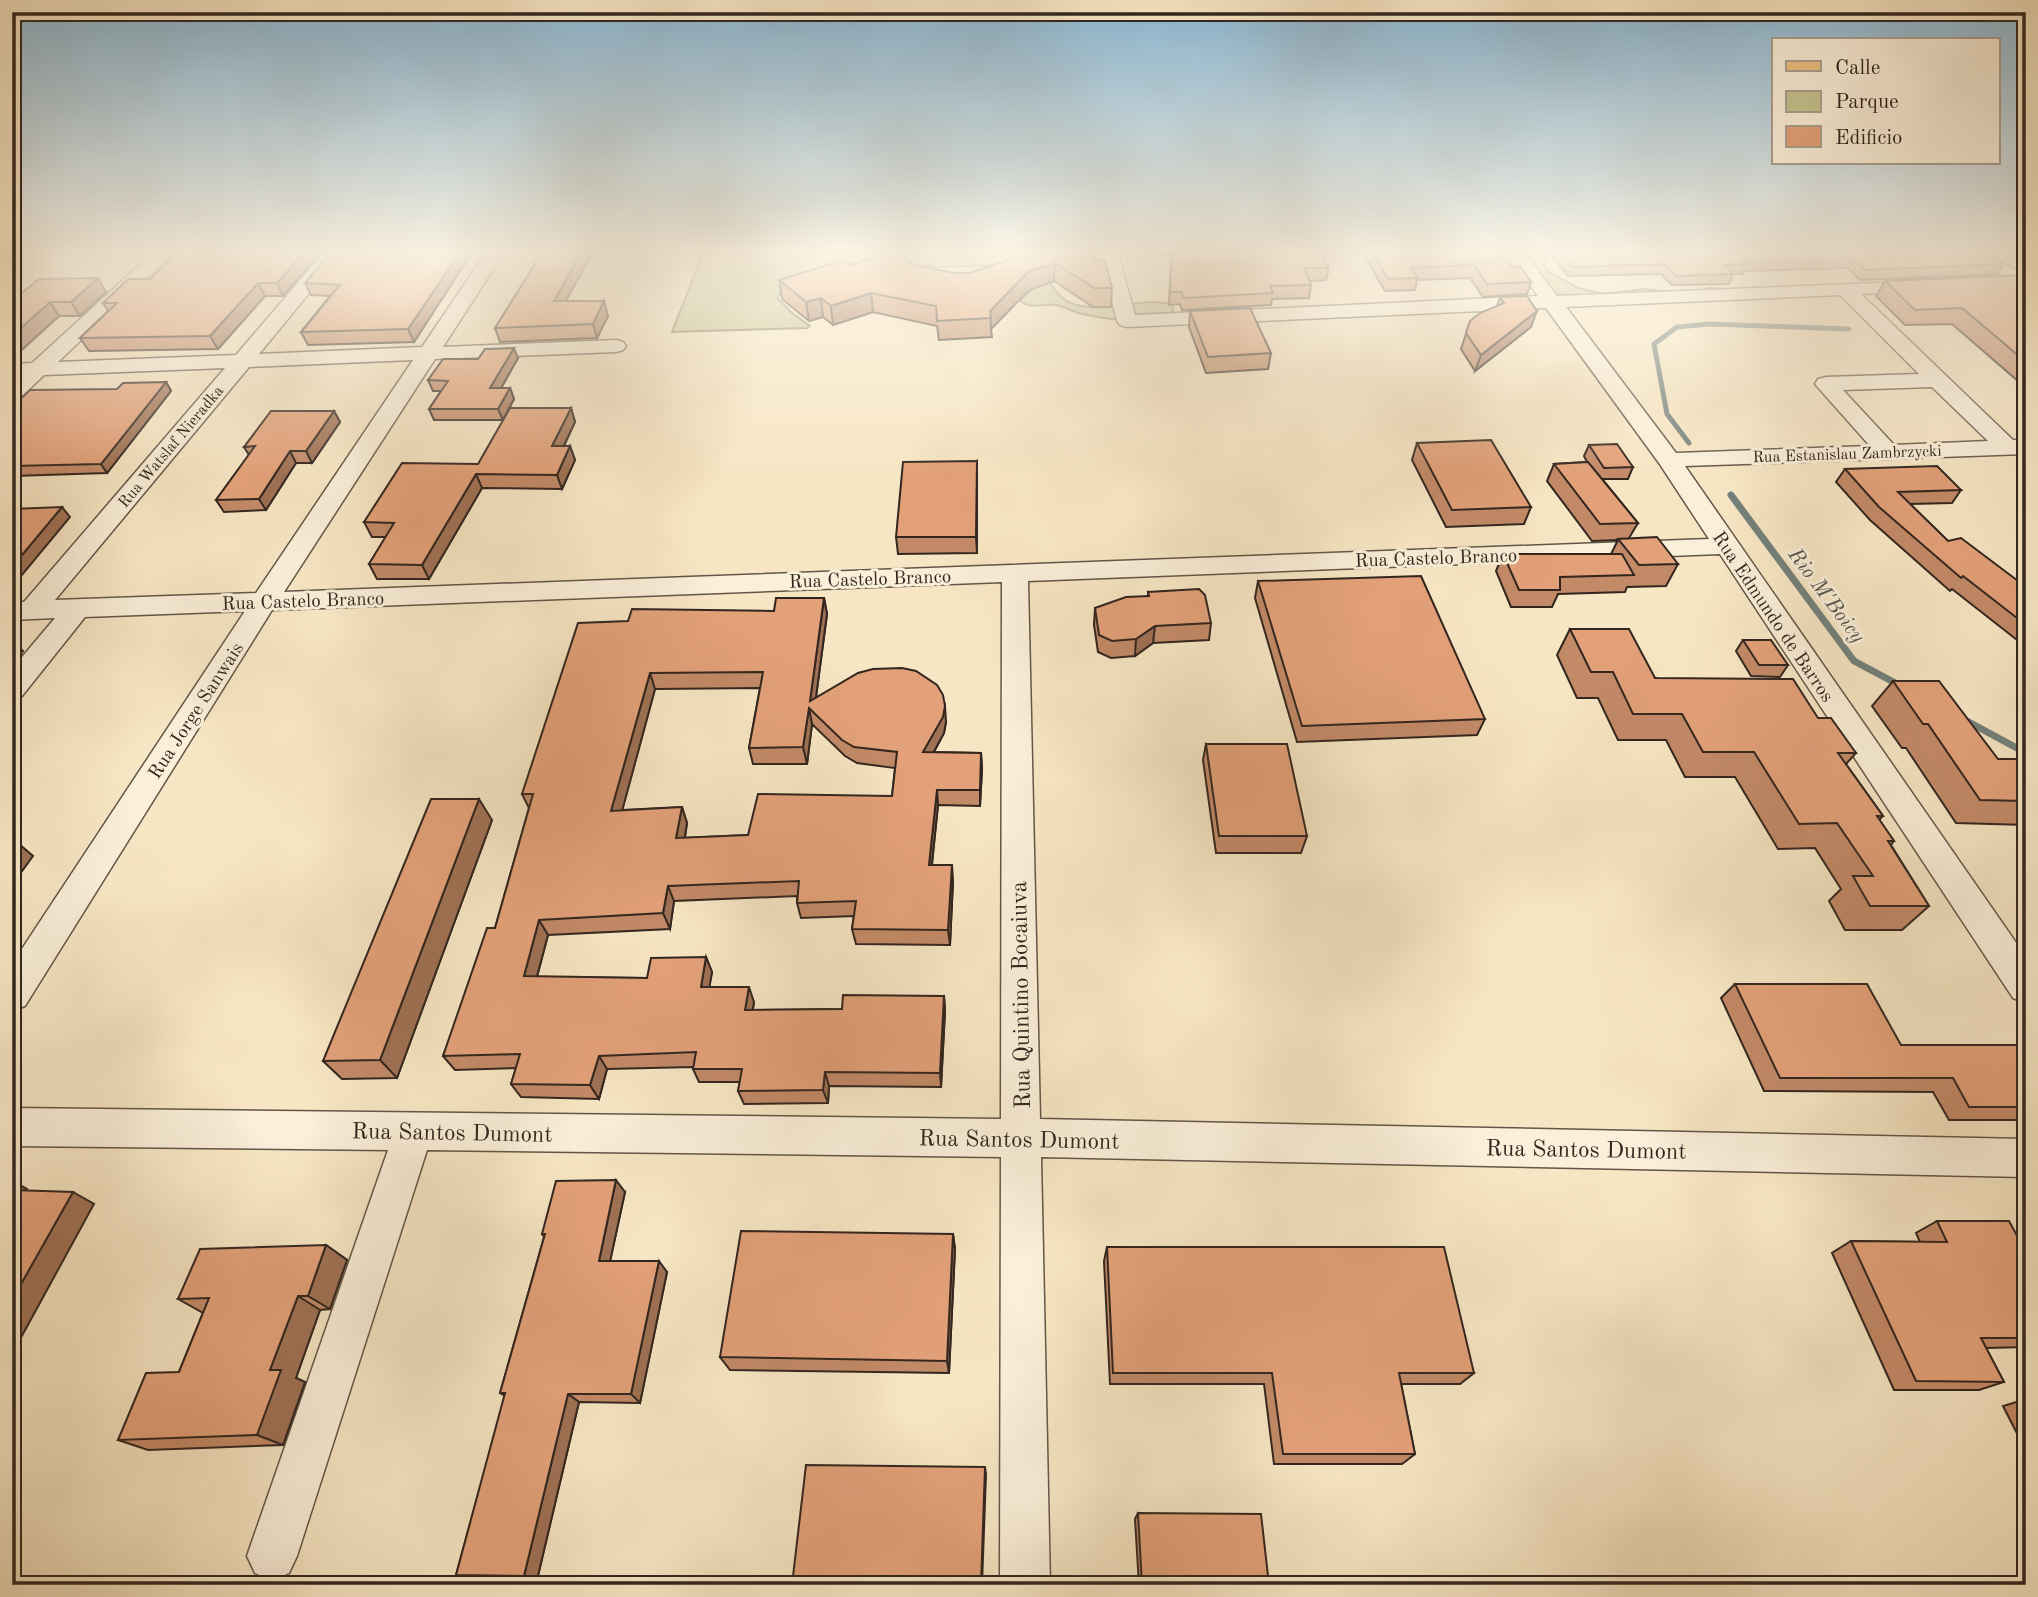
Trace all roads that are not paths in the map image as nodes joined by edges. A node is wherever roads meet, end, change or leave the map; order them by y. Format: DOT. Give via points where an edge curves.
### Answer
graph roads {
  1 [pos="86,326"];
  2 [pos="271,326"];
  3 [pos="449,326"];
  4 [pos="1570,326"];
  5 [pos="1881,326"];
  6 [pos="616,346"];
  7 [pos="431,353"];
  8 [pos="242,360"];
  9 [pos="40,368"];
  10 [pos="12,370"];
  11 [pos="1937,380"];
  12 [pos="12,393"];
  13 [pos="2017,448"];
  14 [pos="1888,452"];
  15 [pos="1669,460"];
  16 [pos="1727,546"];
  17 [pos="1015,572"];
  18 [pos="264,602"];
  19 [pos="78,608"];
  20 [pos="22,611"];
  21 [pos="12,689"];
  22 [pos="2026,987"];
  23 [pos="12,995"];
  24 [pos="12,1127"];
  25 [pos="414,1132"];
  26 [pos="1021,1138"];
  27 [pos="2026,1158"];
  28 [pos="272,1556"];
  29 [pos="1026,1585"];
  1 -- 9 [label="street"];
  2 -- 8 [label="street, Rua Watslaf Nieradka"];
  3 -- 7 [label="street, Rua Jorge Sanwais"];
  4 -- 15 [label="street, Rua Edmundo de Barros"];
  5 -- 11 [label="street"];
  6 -- 7 [label="street"];
  7 -- 8 [label="street"];
  7 -- 18 [label="street, Rua Jorge Sanwais"];
  8 -- 9 [label="street"];
  8 -- 20 [label="street, Rua Watslaf Nieradka"];
  9 -- 10 [label="street"];
  9 -- 12 [label="street"];
  11 -- 13 [label="street"];
  11 -- 14 [label="street" via="1826,384"];
  13 -- 14 [label="street, Rua Estanislau Zambrzycki"];
  14 -- 15 [label="street, Rua Estanislau Zambrzycki"];
  15 -- 16 [label="street, Rua Edmundo de Barros"];
  16 -- 17 [label="street, Rua Castelo Branco"];
  16 -- 22 [label="street, Rua Edmundo de Barros"];
  17 -- 18 [label="street, Rua Castelo Branco"];
  17 -- 26 [label="street, Rua Quintino Bocaiuva"];
  18 -- 19 [label="street, Rua Castelo Branco"];
  18 -- 23 [label="street, Rua Jorge Sanwais"];
  19 -- 20 [label="street, Rua Castelo Branco"];
  19 -- 21 [label="street"];
  24 -- 25 [label="street, Rua Santos Dumont"];
  25 -- 26 [label="street, Rua Santos Dumont"];
  25 -- 28 [label="street"];
  26 -- 27 [label="street, Rua Santos Dumont"];
  26 -- 29 [label="street, Rua Quintino Bocaiuva"];
}
